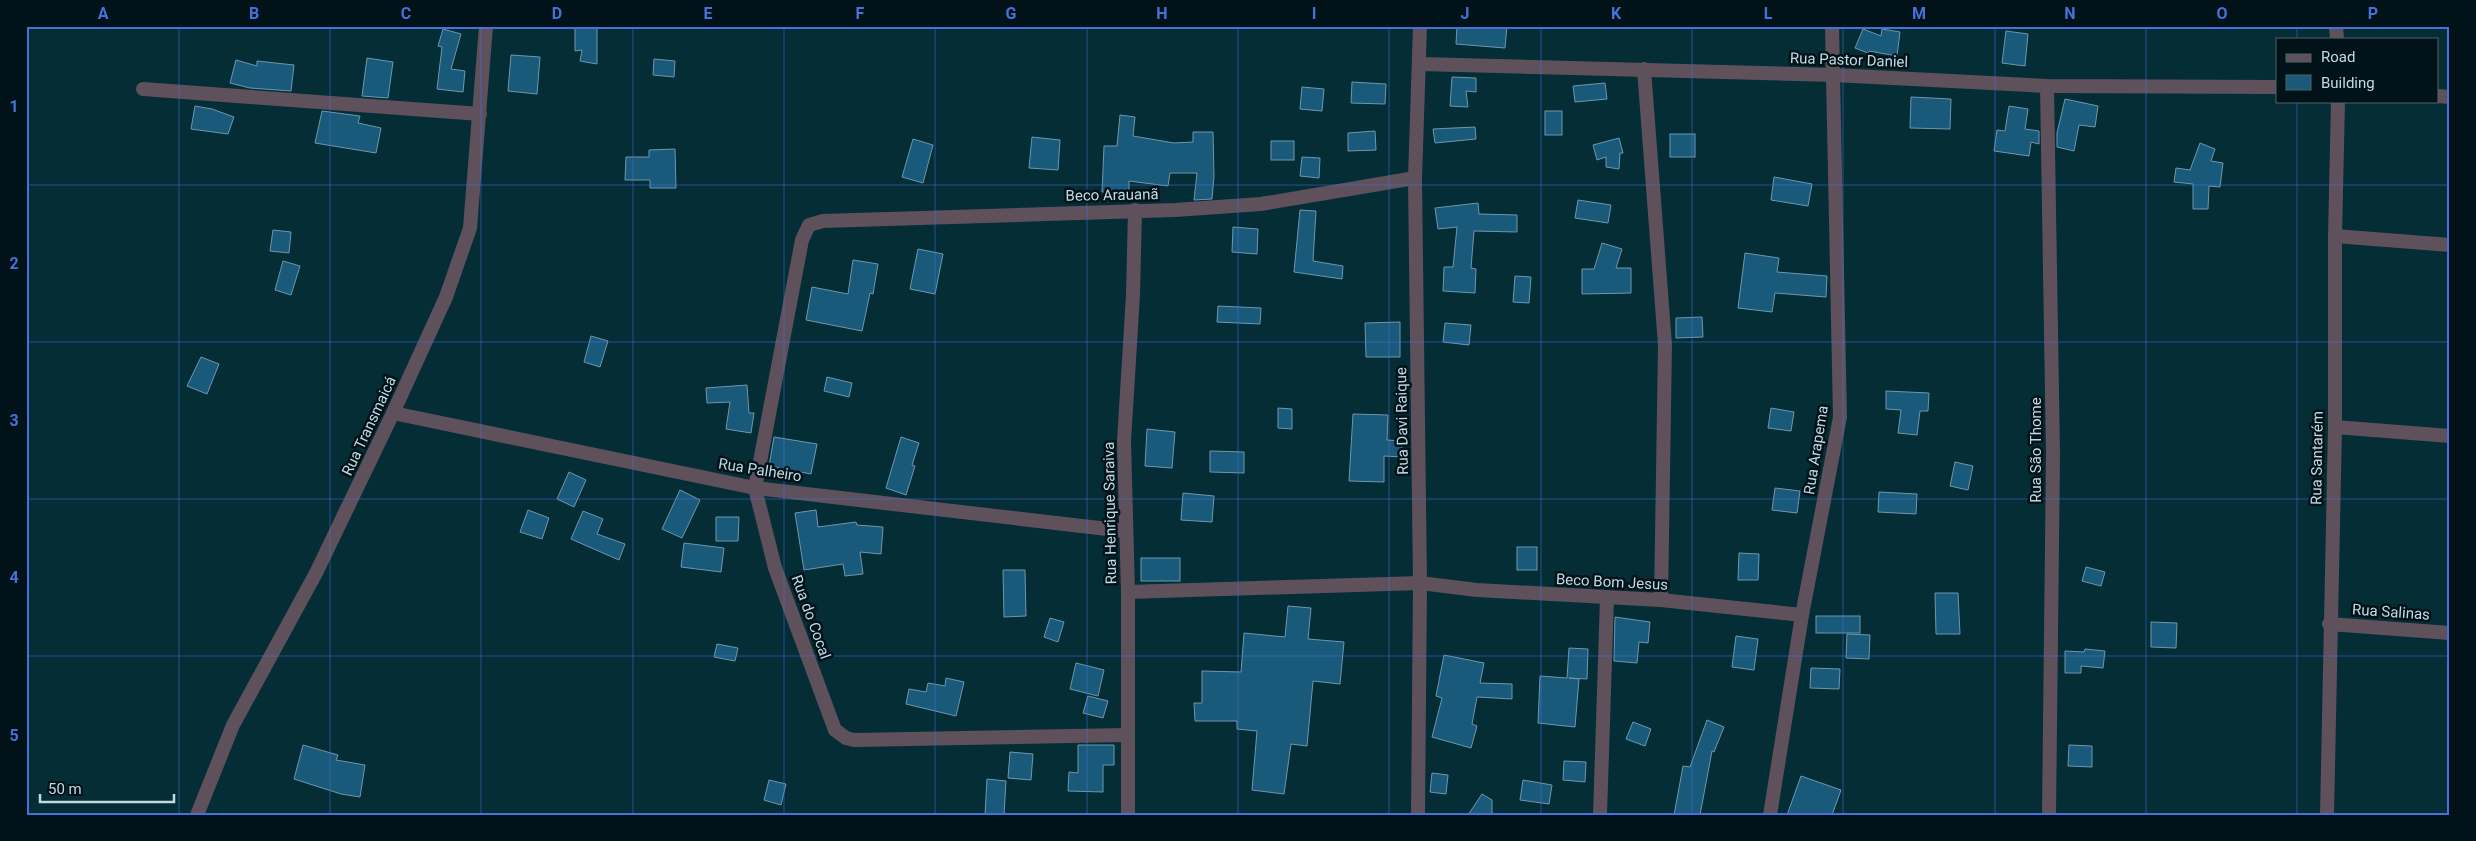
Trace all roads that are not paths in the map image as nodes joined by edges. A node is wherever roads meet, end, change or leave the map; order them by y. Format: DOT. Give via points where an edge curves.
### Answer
graph roads {
  1 [pos="486,26"];
  2 [pos="1420,26"];
  3 [pos="1832,26"];
  4 [pos="1420,64"];
  5 [pos="1644,69"];
  6 [pos="1834,74"];
  7 [pos="2047,86"];
  8 [pos="2276,87"];
  9 [pos="143,89"];
  10 [pos="2338,102"];
  11 [pos="480,114"];
  12 [pos="1415,178"];
  13 [pos="1135,210"];
  14 [pos="809,225"];
  15 [pos="2335,236"];
  16 [pos="2450,245"];
  17 [pos="393,413"];
  18 [pos="2335,427"];
  19 [pos="2450,436"];
  20 [pos="755,488"];
  21 [pos="1125,531"];
  22 [pos="1420,582"];
  23 [pos="1128,592"];
  24 [pos="1607,598"];
  25 [pos="1661,600"];
  26 [pos="1802,615"];
  27 [pos="2329,624"];
  28 [pos="2450,633"];
  29 [pos="1127,735"];
  30 [pos="197,815"];
  31 [pos="1128,815"];
  32 [pos="1418,815"];
  33 [pos="1600,815"];
  34 [pos="1770,815"];
  35 [pos="2049,815"];
  36 [pos="2326,815"];
  1 -- 11 [label="street, Rua Transmaicá"];
  2 -- 4 [label="street, Rua Davi Raique"];
  3 -- 6 [label="street, Rua Arapema"];
  4 -- 5 [label="street, Rua Pastor Daniel"];
  4 -- 12 [label="street, Rua Davi Raique"];
  5 -- 6 [label="street, Rua Pastor Daniel"];
  5 -- 25 [label="street" via="1665,345"];
  6 -- 7 [label="street, Rua Pastor Daniel"];
  6 -- 26 [label="street, Rua Arapema" via="1840,417"];
  7 -- 8 [label="street, Rua Pastor Daniel"];
  7 -- 35 [label="street, Rua São Thome" via="2053,454"];
  9 -- 11 [label="street"];
  10 -- 15 [label="street, Rua Santarém"];
  11 -- 17 [label="street, Rua Transmaicá" via="470,228 446,297"];
  12 -- 13 [label="street, Beco Arauanã" via="1260,204"];
  12 -- 22 [label="street, Rua Davi Raique"];
  13 -- 14 [label="street, Beco Arauanã" via="822,221"];
  13 -- 21 [label="street, Rua Henrique Saraiva" via="1124,441"];
  14 -- 20 [label="street, Rua do Cocal" via="802,240"];
  15 -- 16 [label="street"];
  15 -- 18 [label="street, Rua Santarém"];
  17 -- 20 [label="street, Rua Palheiro"];
  17 -- 30 [label="street, Rua Transmaicá" via="316,572 234,725"];
  18 -- 19 [label="street"];
  18 -- 27 [label="street, Rua Santarém"];
  20 -- 21 [label="street, Rua Palheiro"];
  20 -- 29 [label="street, Rua do Cocal" via="775,568 839,734 854,740"];
  21 -- 23 [label="street, Rua Henrique Saraiva"];
  22 -- 23 [label="street, Beco Bom Jesus"];
  22 -- 24 [label="street, Beco Bom Jesus" via="1477,590"];
  22 -- 32 [label="street, Rua Davi Raique"];
  23 -- 29 [label="street, Rua Henrique Saraiva"];
  24 -- 25 [label="street, Beco Bom Jesus"];
  24 -- 33 [label="street"];
  25 -- 26 [label="street, Beco Bom Jesus"];
  26 -- 34 [label="street, Rua Arapema"];
  27 -- 28 [label="street, Rua Salinas"];
  27 -- 36 [label="street, Rua Santarém"];
  29 -- 31 [label="street, Rua Henrique Saraiva"];
}
